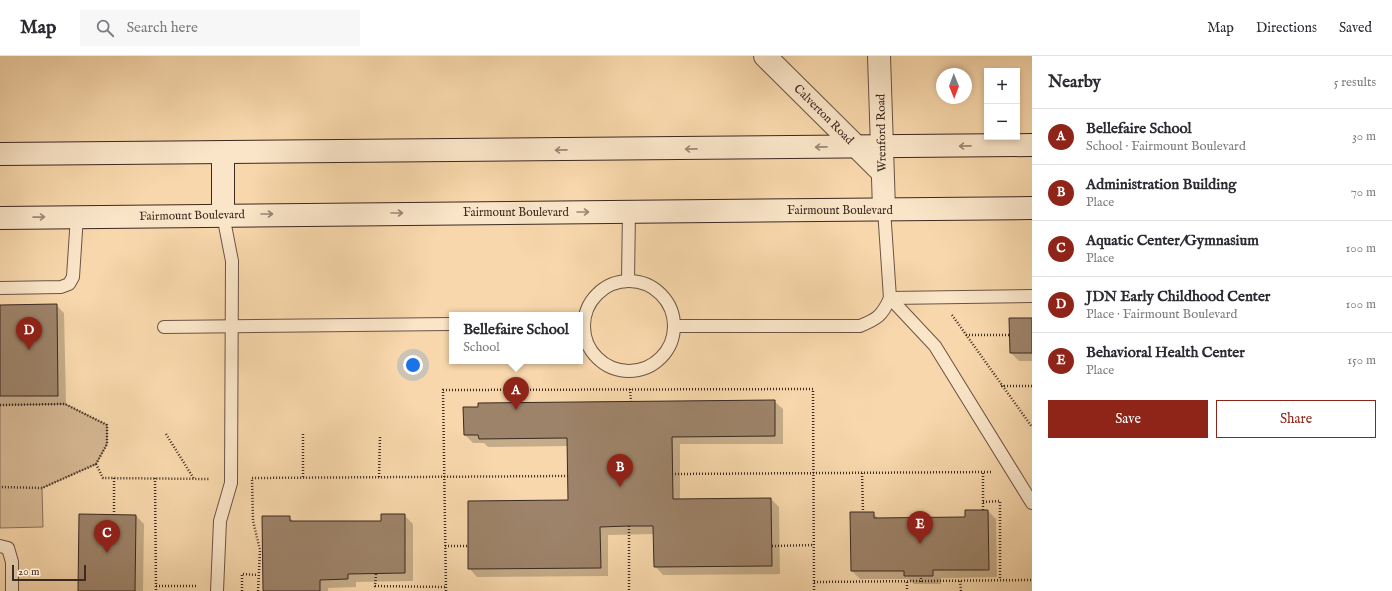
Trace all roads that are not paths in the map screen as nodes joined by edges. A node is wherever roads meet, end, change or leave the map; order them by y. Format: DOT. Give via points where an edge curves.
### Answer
graph roads {
  1 [pos="765,56"];
  2 [pos="879,56"];
  3 [pos="1032,146"];
  4 [pos="858,147"];
  5 [pos="881,147"];
  6 [pos="0,154"];
  7 [pos="223,154"];
  8 [pos="882,172"];
  9 [pos="1032,208"];
  10 [pos="884,209"];
  11 [pos="629,211"];
  12 [pos="223,215"];
  13 [pos="77,216"];
  14 [pos="0,218"];
  15 [pos="628,280"];
  16 [pos="0,288"];
  17 [pos="1032,296"];
  18 [pos="890,298"];
  19 [pos="583,320"];
  20 [pos="449,324"];
  21 [pos="232,326"];
  22 [pos="675,326"];
  23 [pos="164,327"];
  24 [pos="583,327"];
  25 [pos="1032,503"];
  26 [pos="0,546"];
  27 [pos="12,591"];
  28 [pos="217,591"];
  1 -- 4 [label="main road, Calverton Road"];
  2 -- 5 [label="main road, Wrenford Road"];
  3 -- 5 [label="main road, one-way"];
  4 -- 5 [label="main road"];
  4 -- 7 [label="main road, one-way"];
  4 -- 8 [label="main road, Calverton Road"];
  5 -- 8 [label="main road, Wrenford Road"];
  6 -- 7 [label="main road"];
  7 -- 12 [label="main road"];
  8 -- 10 [label="main road, Wrenford Road"];
  9 -- 10 [label="main road, Fairmount Boulevard"];
  10 -- 11 [label="main road, Fairmount Boulevard"];
  10 -- 18 [label="lane"];
  12 -- 11 [label="main road, Fairmount Boulevard, one-way"];
  11 -- 15 [label="lane"];
  12 -- 13 [label="main road, Fairmount Boulevard"];
  12 -- 21 [label="lane" via="232,261"];
  14 -- 13 [label="main road, Fairmount Boulevard, one-way"];
  13 -- 16 [label="lane" via="73,277 69,284 61,287"];
  15 -- 19 [label="lane" via="614,283 601,290 591,301"];
  15 -- 22 [label="lane" via="642,282 666,299"];
  17 -- 18 [label="lane"];
  18 -- 22 [label="lane" via="877,319 860,326"];
  18 -- 25 [label="lane" via="935,346"];
  20 -- 21 [label="lane"];
  21 -- 23 [label="lane"];
  21 -- 28 [label="lane" via="231,483 220,521"];
  22 -- 24 [label="lane" via="672,341 664,354 652,365 638,370 622,371 608,366 595,356 587,344"];
  26 -- 27 [label="lane" via="8,548 12,562"];
}
